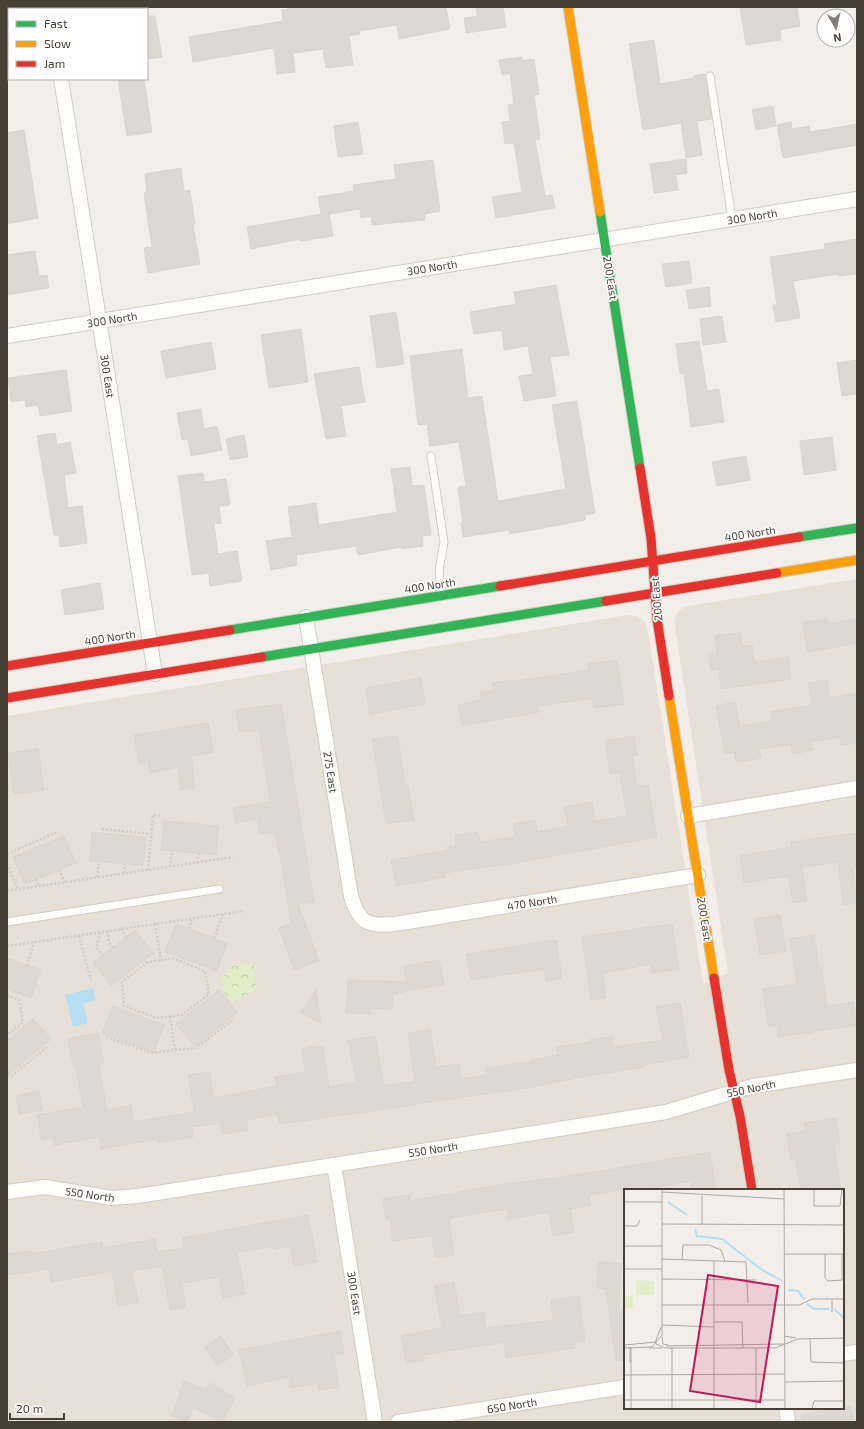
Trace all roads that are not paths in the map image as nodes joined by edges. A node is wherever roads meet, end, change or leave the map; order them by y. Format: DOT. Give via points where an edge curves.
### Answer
graph roads {
  1 [pos="568,7"];
  2 [pos="710,76"];
  3 [pos="61,80"];
  4 [pos="857,199"];
  5 [pos="732,219"];
  6 [pos="605,239"];
  7 [pos="99,321"];
  8 [pos="7,336"];
  9 [pos="432,456"];
  10 [pos="857,528"];
  11 [pos="857,560"];
  12 [pos="653,561"];
  13 [pos="655,593"];
  14 [pos="442,595"];
  15 [pos="306,617"];
  16 [pos="150,642"];
  17 [pos="311,649"];
  18 [pos="7,666"];
  19 [pos="155,674"];
  20 [pos="7,698"];
  21 [pos="857,788"];
  22 [pos="688,816"];
  23 [pos="698,875"];
  24 [pos="219,889"];
  25 [pos="7,922"];
  26 [pos="365,922"];
  27 [pos="857,1070"];
  28 [pos="734,1091"];
  29 [pos="334,1165"];
  30 [pos="752,1189"];
  31 [pos="7,1192"];
  32 [pos="857,1352"];
  33 [pos="844,1354"];
  34 [pos="624,1387"];
  35 [pos="786,1409"];
  36 [pos="375,1422"];
  37 [pos="398,1422"];
  38 [pos="788,1422"];
  1 -- 6 [label="main road, 200 East"];
  2 -- 5 [label="lane"];
  3 -- 7 [label="street, 300 East"];
  4 -- 5 [label="street, 300 North"];
  5 -- 6 [label="street, 300 North"];
  6 -- 7 [label="street, 300 North"];
  6 -- 12 [label="main road, 200 East"];
  7 -- 8 [label="street, 300 North"];
  7 -- 16 [label="street, 300 East"];
  9 -- 14 [label="lane" via="444,542 439,571"];
  10 -- 12 [label="main road, 400 North"];
  11 -- 13 [label="main road"];
  12 -- 13 [label="main road, 200 East"];
  12 -- 14 [label="main road, 400 North"];
  13 -- 17 [label="main road"];
  13 -- 22 [label="main road, 200 East"];
  14 -- 15 [label="main road, 400 North"];
  15 -- 16 [label="main road, 400 North"];
  15 -- 17 [label="street, 275 East"];
  16 -- 18 [label="main road, 400 North"];
  16 -- 19 [label="street, 300 East"];
  17 -- 19 [label="main road"];
  17 -- 26 [label="street, 275 East" via="351,896 358,916"];
  19 -- 20 [label="main road"];
  21 -- 22 [label="street"];
  22 -- 23 [label="main road, 200 East"];
  23 -- 26 [label="street, 470 North" via="395,924"];
  23 -- 28 [label="main road, 200 East"];
  24 -- 25 [label="lane"];
  27 -- 28 [label="street, 550 North"];
  28 -- 29 [label="street, 550 North" via="666,1112"];
  28 -- 30 [label="main road, 200 East"];
  29 -- 31 [label="street, 550 North" via="126,1198 46,1187"];
  29 -- 36 [label="street, 300 East"];
  32 -- 33 [label="street"];
  34 -- 37 [label="street, 650 North"];
  35 -- 38 [label="street"];
}
